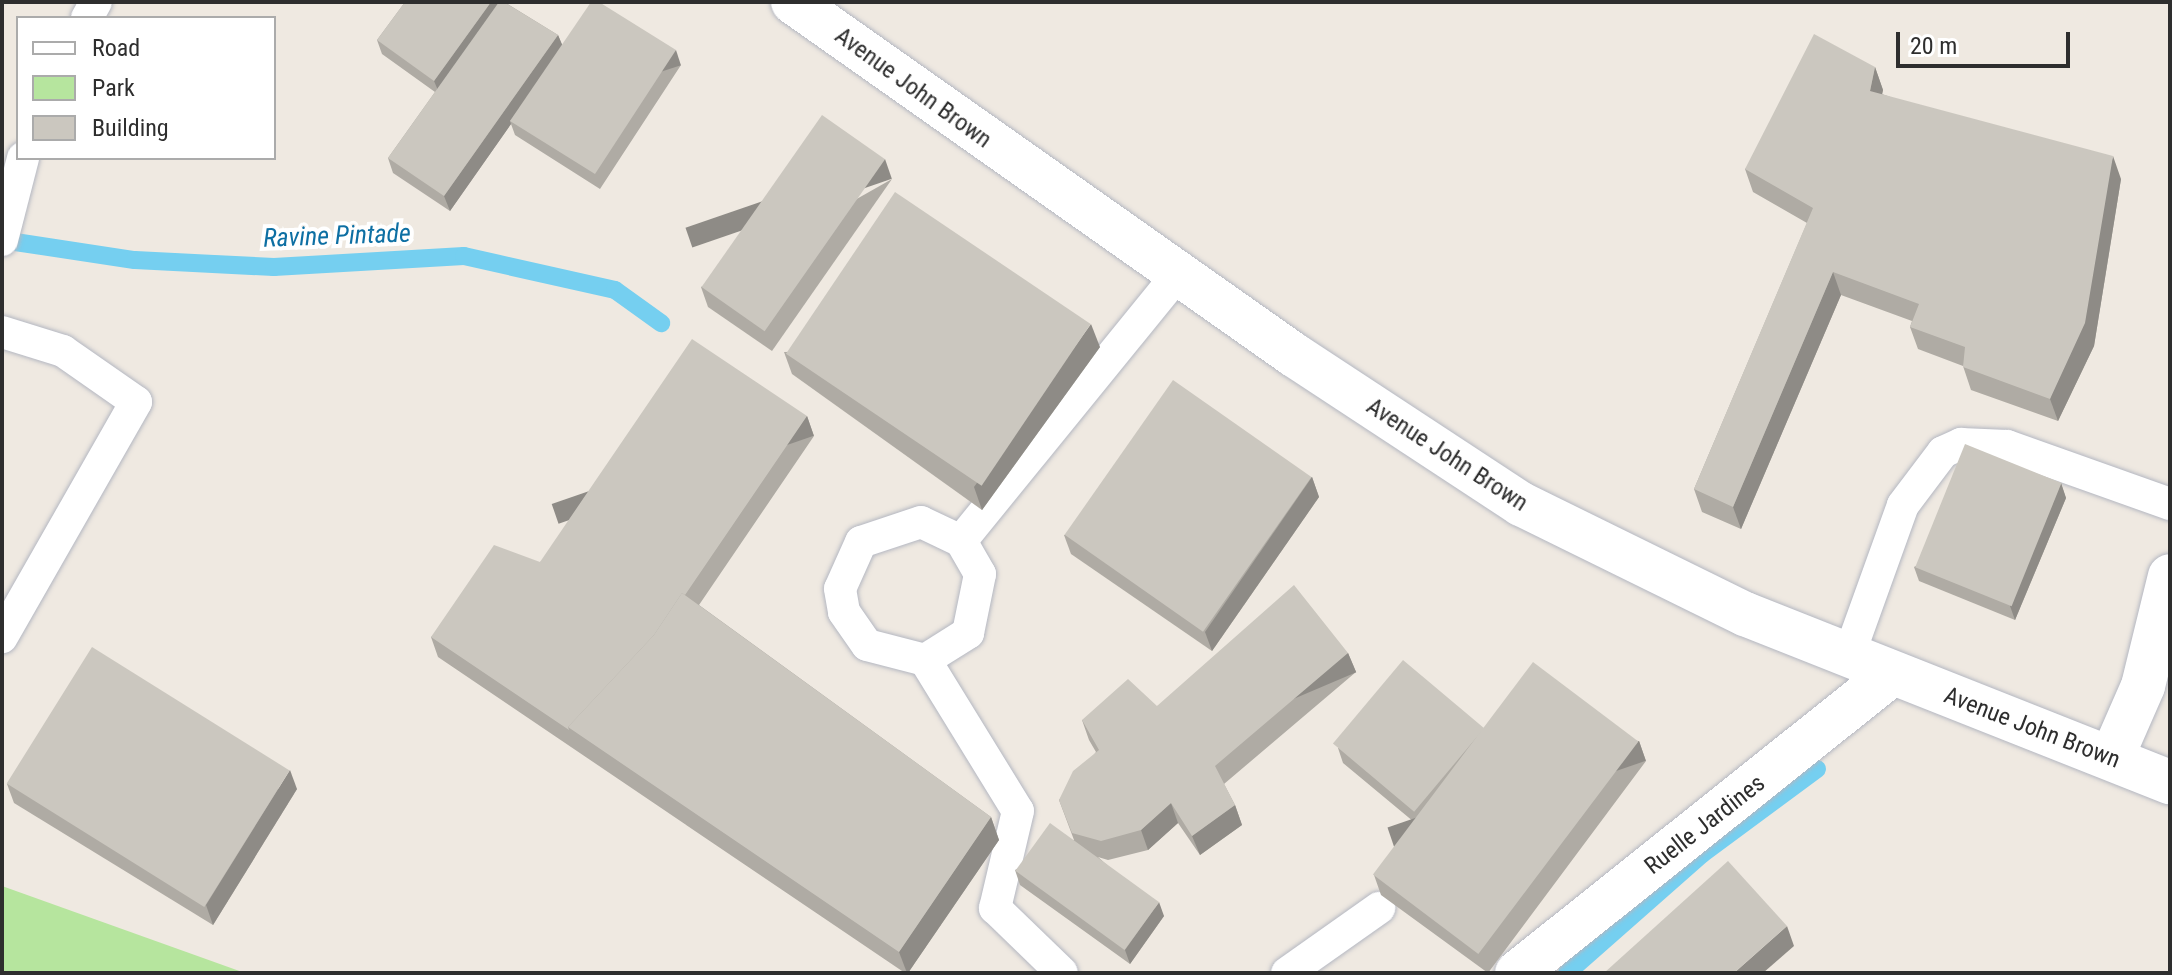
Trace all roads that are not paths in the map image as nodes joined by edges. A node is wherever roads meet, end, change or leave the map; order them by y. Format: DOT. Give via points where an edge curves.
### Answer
graph roads {
  1 [pos="793,2"];
  2 [pos="20,168"];
  3 [pos="2,240"];
  4 [pos="1180,272"];
  5 [pos="2,332"];
  6 [pos="2170,504"];
  7 [pos="961,541"];
  8 [pos="2170,576"];
  9 [pos="2,637"];
  10 [pos="1849,655"];
  11 [pos="925,660"];
  12 [pos="1891,674"];
  13 [pos="2112,757"];
  14 [pos="2170,782"];
  15 [pos="1379,908"];
  16 [pos="1062,973"];
  17 [pos="1287,973"];
  18 [pos="1517,973"];
  1 -- 4 [label="main road, Avenue John Brown"];
  2 -- 3 [label="lane"];
  4 -- 7 [label="lane"];
  4 -- 10 [label="main road, Avenue John Brown" via="1433,451 1521,504 1675,583"];
  5 -- 9 [label="lane" via="63,351 136,402"];
  6 -- 10 [label="lane" via="2007,446 1961,444 1943,452 1903,505"];
  7 -- 11 [label="lane" via="980,574 968,633"];
  7 -- 11 [label="lane" via="921,522 861,542 840,589 844,612 867,645"];
  8 -- 13 [label="main road" via="2143,686"];
  10 -- 12 [label="main road, Avenue John Brown"];
  11 -- 16 [label="lane" via="1018,811 995,908"];
  12 -- 13 [label="main road, Avenue John Brown"];
  12 -- 18 [label="main road, Ruelle Jardines"];
  13 -- 14 [label="main road, Avenue John Brown"];
  15 -- 17 [label="lane"];
}
